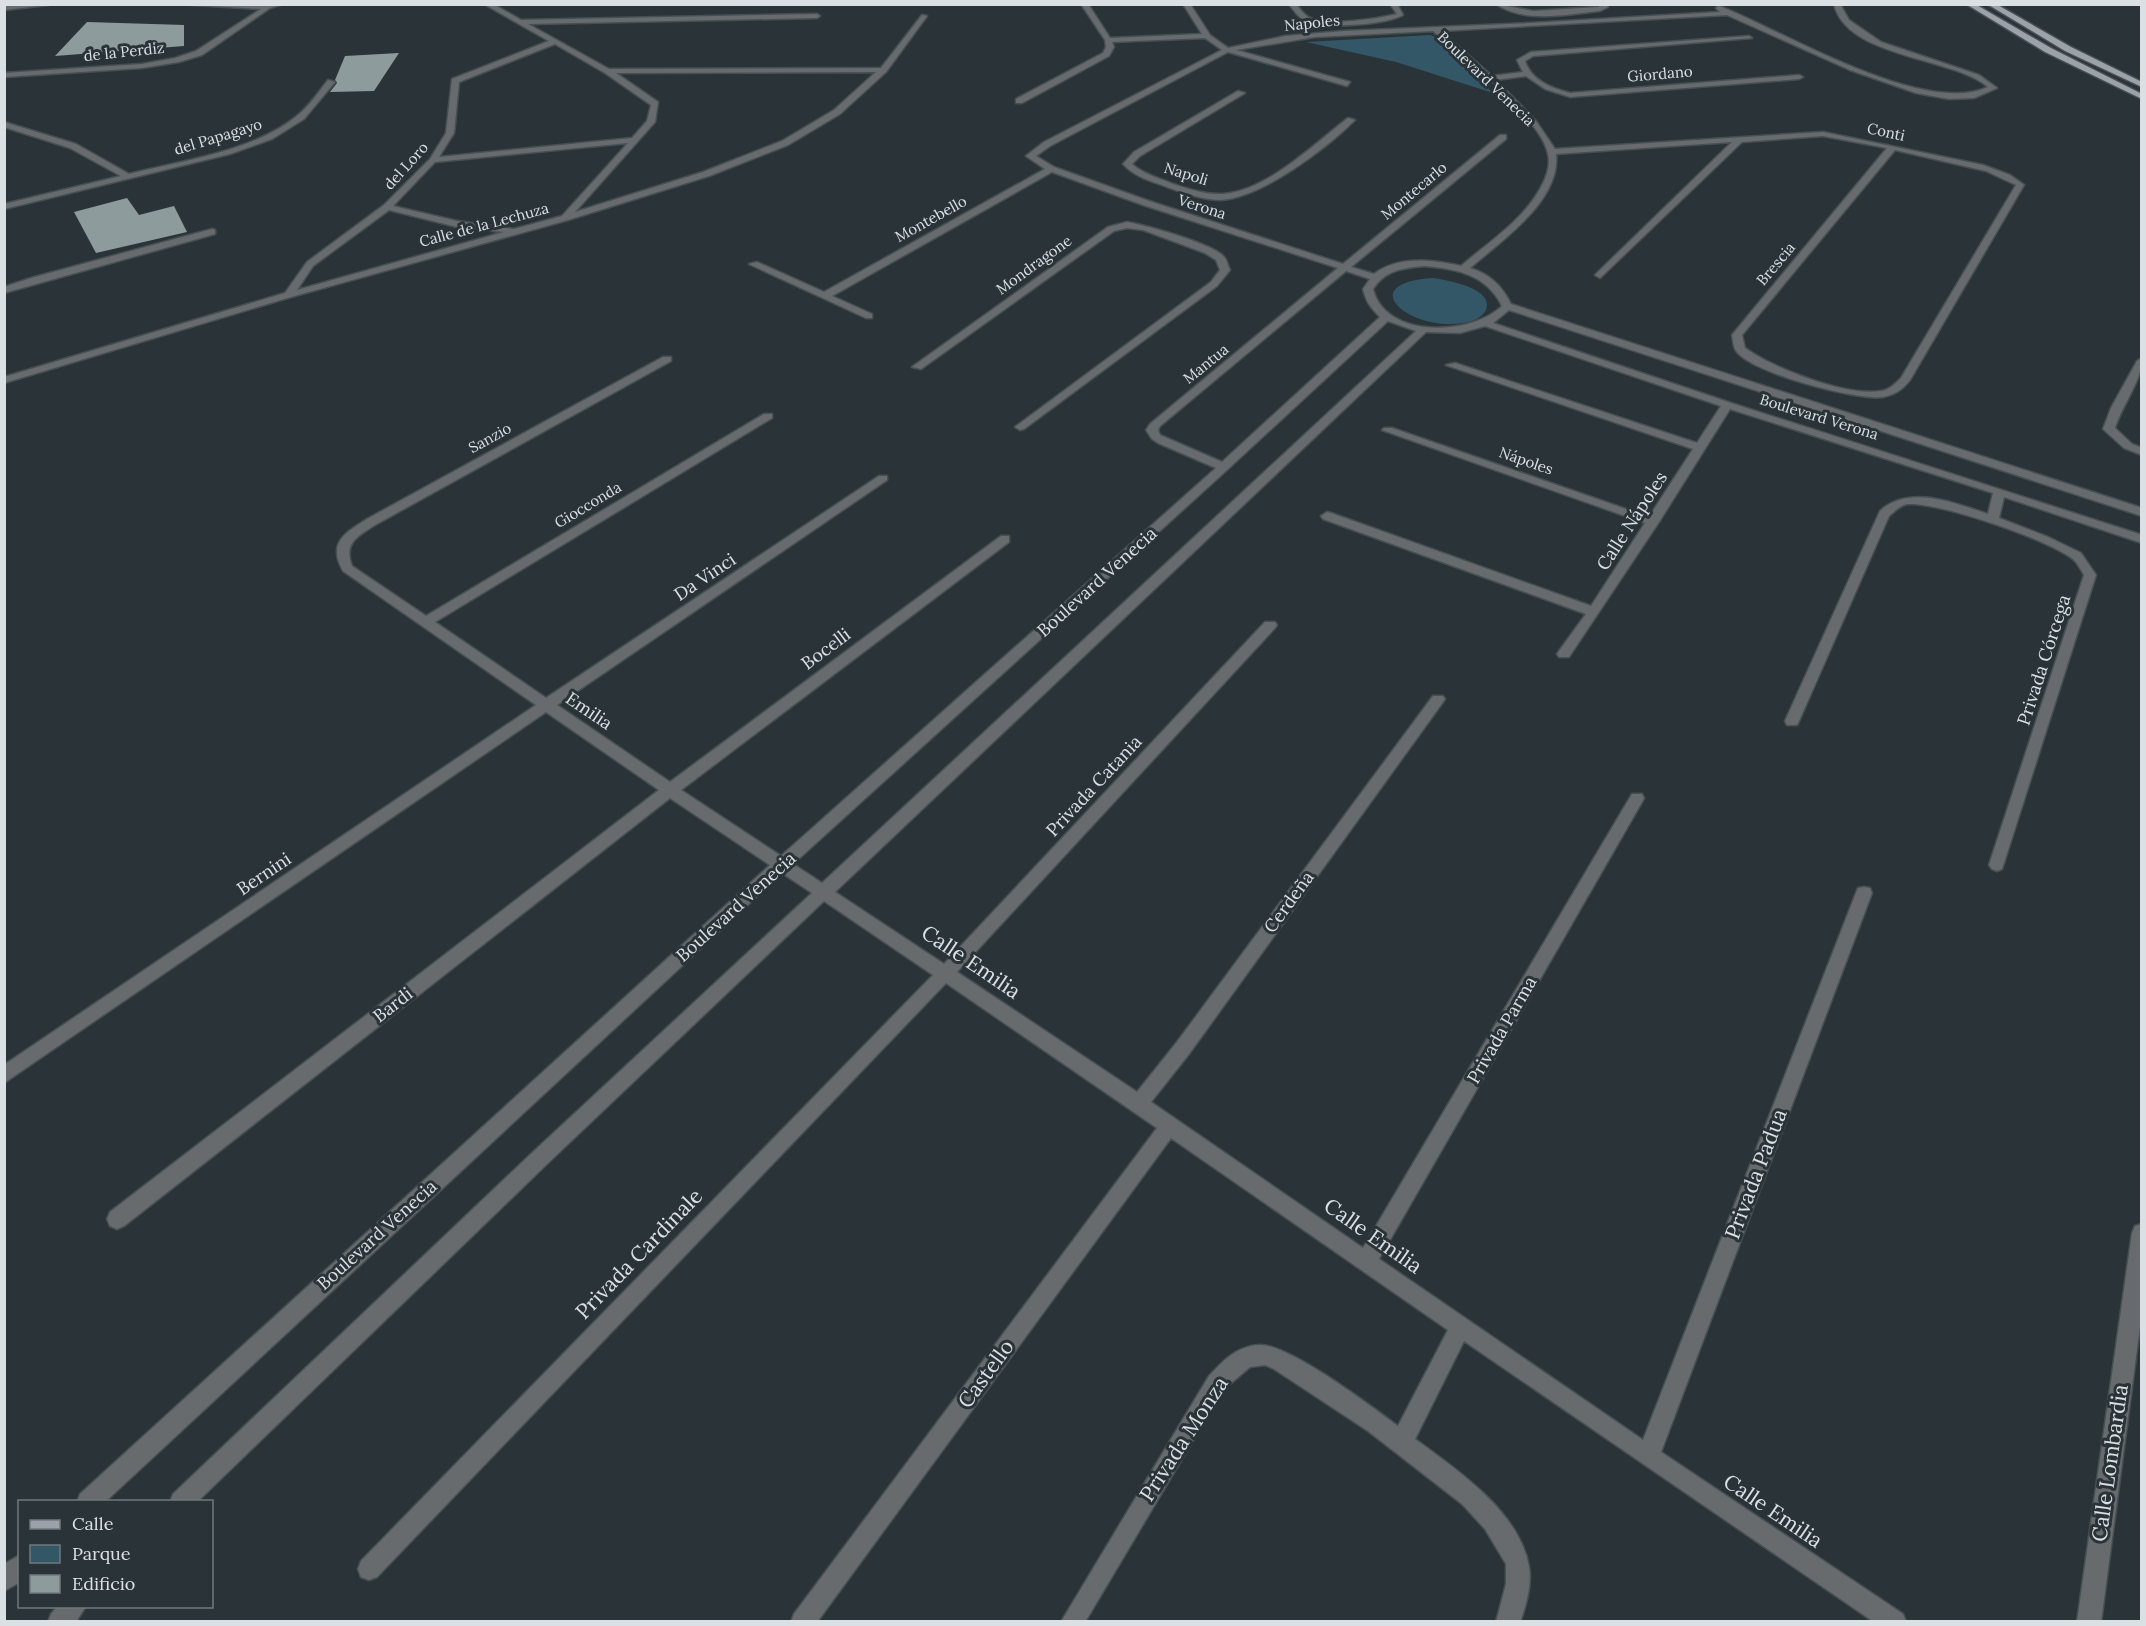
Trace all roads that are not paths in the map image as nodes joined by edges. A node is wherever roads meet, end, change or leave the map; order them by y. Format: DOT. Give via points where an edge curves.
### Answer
graph roads {
  1 [pos="53,4"];
  2 [pos="182,4"];
  3 [pos="280,4"];
  4 [pos="487,4"];
  5 [pos="1084,4"];
  6 [pos="1186,4"];
  7 [pos="1292,4"];
  8 [pos="1393,4"];
  9 [pos="1499,4"];
  10 [pos="1604,4"];
  11 [pos="1714,4"];
  12 [pos="1837,4"];
  13 [pos="1969,4"];
  14 [pos="1990,4"];
  15 [pos="249,6"];
  16 [pos="268,7"];
  17 [pos="4,8"];
  18 [pos="1560,12"];
  19 [pos="1728,13"];
  20 [pos="817,16"];
  21 [pos="924,16"];
  22 [pos="520,22"];
  23 [pos="1354,22"];
  24 [pos="1575,24"];
  25 [pos="1435,29"];
  26 [pos="1362,32"];
  27 [pos="1207,36"];
  28 [pos="1749,38"];
  29 [pos="1108,40"];
  30 [pos="554,42"];
  31 [pos="1227,50"];
  32 [pos="883,70"];
  33 [pos="608,71"];
  34 [pos="1528,74"];
  35 [pos="4,75"];
  36 [pos="1799,77"];
  37 [pos="1490,78"];
  38 [pos="331,82"];
  39 [pos="1347,84"];
  40 [pos="2142,85"];
  41 [pos="1240,93"];
  42 [pos="2142,97"];
  43 [pos="1019,101"];
  44 [pos="1351,120"];
  45 [pos="4,124"];
  46 [pos="1503,137"];
  47 [pos="636,140"];
  48 [pos="1740,140"];
  49 [pos="1893,147"];
  50 [pos="1032,152"];
  51 [pos="1552,152"];
  52 [pos="434,160"];
  53 [pos="1051,169"];
  54 [pos="129,177"];
  55 [pos="1174,186"];
  56 [pos="1163,192"];
  57 [pos="4,207"];
  58 [pos="387,207"];
  59 [pos="566,218"];
  60 [pos="1204,222"];
  61 [pos="1196,228"];
  62 [pos="519,231"];
  63 [pos="212,232"];
  64 [pos="754,264"];
  65 [pos="1345,269"];
  66 [pos="1463,269"];
  67 [pos="1600,275"];
  68 [pos="1374,277"];
  69 [pos="4,290"];
  70 [pos="288,295"];
  71 [pos="826,295"];
  72 [pos="1507,306"];
  73 [pos="869,316"];
  74 [pos="1387,316"];
  75 [pos="1487,324"];
  76 [pos="1424,329"];
  77 [pos="667,359"];
  78 [pos="2141,362"];
  79 [pos="1451,365"];
  80 [pos="917,367"];
  81 [pos="1802,379"];
  82 [pos="4,380"];
  83 [pos="1791,400"];
  84 [pos="1727,405"];
  85 [pos="768,416"];
  86 [pos="1020,427"];
  87 [pos="1388,430"];
  88 [pos="1701,448"];
  89 [pos="2142,452"];
  90 [pos="1224,467"];
  91 [pos="884,478"];
  92 [pos="1999,492"];
  93 [pos="2142,512"];
  94 [pos="1327,516"];
  95 [pos="1992,521"];
  96 [pos="1653,522"];
  97 [pos="1005,539"];
  98 [pos="2142,539"];
  99 [pos="340,555"];
  100 [pos="1594,612"];
  101 [pos="425,622"];
  102 [pos="1270,626"];
  103 [pos="1564,654"];
  104 [pos="1438,699"];
  105 [pos="546,706"];
  106 [pos="1792,721"];
  107 [pos="670,790"];
  108 [pos="1637,798"];
  109 [pos="782,864"];
  110 [pos="1997,865"];
  111 [pos="822,892"];
  112 [pos="1863,893"];
  113 [pos="945,972"];
  114 [pos="4,1075"];
  115 [pos="1139,1103"];
  116 [pos="1169,1126"];
  117 [pos="117,1219"];
  118 [pos="2142,1233"];
  119 [pos="1367,1261"];
  120 [pos="1460,1327"];
  121 [pos="1402,1441"];
  122 [pos="1648,1456"];
  123 [pos="90,1500"];
  124 [pos="183,1500"];
  125 [pos="18,1568"];
  126 [pos="369,1569"];
  127 [pos="4,1580"];
  128 [pos="73,1608"];
  129 [pos="59,1622"];
  130 [pos="802,1622"];
  131 [pos="1072,1622"];
  132 [pos="1508,1622"];
  133 [pos="1895,1622"];
  134 [pos="2089,1622"];
  1 -- 17 [label="street"];
  2 -- 15 [label="street"];
  3 -- 16 [label="street"];
  4 -- 22 [label="street"];
  5 -- 29 [label="street"];
  6 -- 27 [label="street"];
  7 -- 23 [label="street" via="1306,19"];
  8 -- 23 [label="street" via="1400,15"];
  9 -- 18 [label="street" via="1516,12"];
  10 -- 18 [label="street" via="1600,9"];
  11 -- 19 [label="street"];
  12 -- 19 [label="street" via="1845,21 1890,49 1974,75 1993,88 1987,93 1964,96 1892,84"];
  13 -- 42 [label="main road" via="2048,50"];
  14 -- 40 [label="main road" via="2060,45"];
  15 -- 16 [label="street"];
  16 -- 35 [label="street, de la Perdiz" via="199,52 176,60 142,66"];
  18 -- 24 [label="street"];
  19 -- 24 [label="street, Napoles"];
  20 -- 22 [label="street"];
  21 -- 32 [label="street, Calle de la Lechuza"];
  22 -- 30 [label="street"];
  23 -- 26 [label="street"];
  24 -- 25 [label="street, Napoles"];
  25 -- 26 [label="street, Napoles"];
  25 -- 37 [label="street, Boulevard Venecia"];
  26 -- 31 [label="street, Napoles" via="1294,38"];
  27 -- 29 [label="street"];
  27 -- 31 [label="street"];
  28 -- 34 [label="street, Giordano" via="1531,54 1521,60"];
  29 -- 43 [label="street" via="1106,54 1096,61"];
  30 -- 33 [label="street"];
  30 -- 52 [label="street, del Loro" via="455,81 450,133"];
  31 -- 39 [label="street"];
  31 -- 50 [label="street, Napoles"];
  32 -- 33 [label="street"];
  32 -- 59 [label="street, Calle de la Lechuza" via="837,112 785,143 706,174"];
  33 -- 47 [label="street" via="655,104 651,122"];
  34 -- 36 [label="street, Giordano" via="1549,89 1570,95"];
  34 -- 37 [label="street"];
  37 -- 51 [label="street, Boulevard Venecia" via="1537,127"];
  38 -- 54 [label="street, del Papagayo" via="301,117 269,137"];
  41 -- 55 [label="street, Napoli" via="1127,164 1137,173"];
  44 -- 55 [label="street, Napoli" via="1264,184 1244,194 1218,197"];
  45 -- 54 [label="street" via="73,147"];
  46 -- 65 [label="street, Montecarlo"];
  47 -- 52 [label="street"];
  47 -- 59 [label="street"];
  48 -- 49 [label="street, Conti" via="1823,134"];
  48 -- 51 [label="street, Conti"];
  48 -- 67 [label="street"];
  49 -- 81 [label="street, Brescia" via="1737,335 1740,349 1746,355"];
  49 -- 81 [label="street, Conti" via="1996,172 2019,185 1905,380 1896,389 1881,395 1857,393"];
  50 -- 53 [label="street, Verona" via="1033,160"];
  51 -- 66 [label="street" via="1552,170 1536,202"];
  52 -- 58 [label="street, del Loro"];
  53 -- 60 [label="street, Verona" via="1151,200"];
  53 -- 71 [label="street, Montebello"];
  54 -- 57 [label="street, del Papagayo"];
  55 -- 56 [label="street"];
  58 -- 62 [label="street" via="457,224"];
  58 -- 70 [label="street, del Loro" via="310,264"];
  59 -- 62 [label="street, Calle de la Lechuza"];
  60 -- 61 [label="street"];
  60 -- 65 [label="street, Verona"];
  62 -- 70 [label="street, Calle de la Lechuza"];
  63 -- 69 [label="street"];
  64 -- 71 [label="street"];
  65 -- 68 [label="street, Verona"];
  65 -- 90 [label="street, Mantua" via="1155,424 1152,430 1162,441"];
  66 -- 68 [label="street" via="1424,263 1386,270"];
  66 -- 72 [label="street" via="1487,279 1502,291"];
  68 -- 74 [label="street" via="1368,289 1372,303"];
  70 -- 82 [label="street, Calle de la Lechuza"];
  71 -- 73 [label="street"];
  72 -- 75 [label="street" via="1500,317"];
  72 -- 83 [label="street, Boulevard Verona"];
  74 -- 76 [label="street"];
  74 -- 90 [label="street, Boulevard Venecia"];
  75 -- 76 [label="street" via="1462,331"];
  75 -- 84 [label="street, Boulevard Verona"];
  76 -- 111 [label="street"];
  77 -- 99 [label="street, Sanzio" via="371,522 350,536"];
  78 -- 89 [label="street" via="2109,429 2128,446"];
  79 -- 88 [label="street"];
  80 -- 86 [label="street, Mondragone" via="1111,229 1135,225 1182,237 1220,258 1225,270 1220,277"];
  81 -- 83 [label="street"];
  83 -- 93 [label="street, Boulevard Verona"];
  84 -- 88 [label="street, Calle Nápoles"];
  84 -- 92 [label="street, Boulevard Verona"];
  85 -- 101 [label="street, Giocconda"];
  87 -- 96 [label="street, Nápoles"];
  88 -- 96 [label="street, Calle Nápoles"];
  90 -- 109 [label="street, Boulevard Venecia"];
  91 -- 105 [label="street, Da Vinci"];
  92 -- 95 [label="street"];
  92 -- 98 [label="street, Boulevard Verona"];
  94 -- 100 [label="street"];
  95 -- 106 [label="street, Privada Córcega" via="1922,501 1906,500 1884,514"];
  95 -- 110 [label="street, Privada Córcega" via="2065,549 2080,558 2090,575"];
  96 -- 100 [label="street, Calle Nápoles"];
  97 -- 107 [label="street, Bocelli"];
  99 -- 101 [label="street, Emilia" via="357,576"];
  100 -- 103 [label="street, Calle Nápoles"];
  101 -- 105 [label="street, Emilia"];
  102 -- 113 [label="street, Privada Catania"];
  104 -- 115 [label="street, Cerdeña"];
  105 -- 107 [label="street, Emilia"];
  105 -- 114 [label="street, Bernini"];
  107 -- 109 [label="street, Emilia"];
  107 -- 117 [label="street, Bardi"];
  108 -- 119 [label="street, Privada Parma"];
  109 -- 111 [label="street, Emilia"];
  109 -- 123 [label="street, Boulevard Venecia"];
  111 -- 113 [label="street, Calle Emilia"];
  111 -- 124 [label="street"];
  112 -- 122 [label="street, Privada Padua"];
  113 -- 115 [label="street, Calle Emilia"];
  113 -- 126 [label="street, Privada Cardinale"];
  115 -- 116 [label="street, Calle Emilia"];
  116 -- 119 [label="street, Calle Emilia"];
  116 -- 130 [label="street, Castello"];
  118 -- 134 [label="street, Calle Lombardia"];
  119 -- 120 [label="street, Calle Emilia"];
  120 -- 121 [label="street"];
  120 -- 122 [label="street, Calle Emilia"];
  121 -- 131 [label="street, Privada Monza" via="1267,1354 1243,1357 1216,1383"];
  121 -- 132 [label="street, Privada Monza" via="1483,1508 1504,1539 1518,1566"];
  122 -- 133 [label="street, Calle Emilia"];
  125 -- 127 [label="street"];
  128 -- 129 [label="street"];
}
